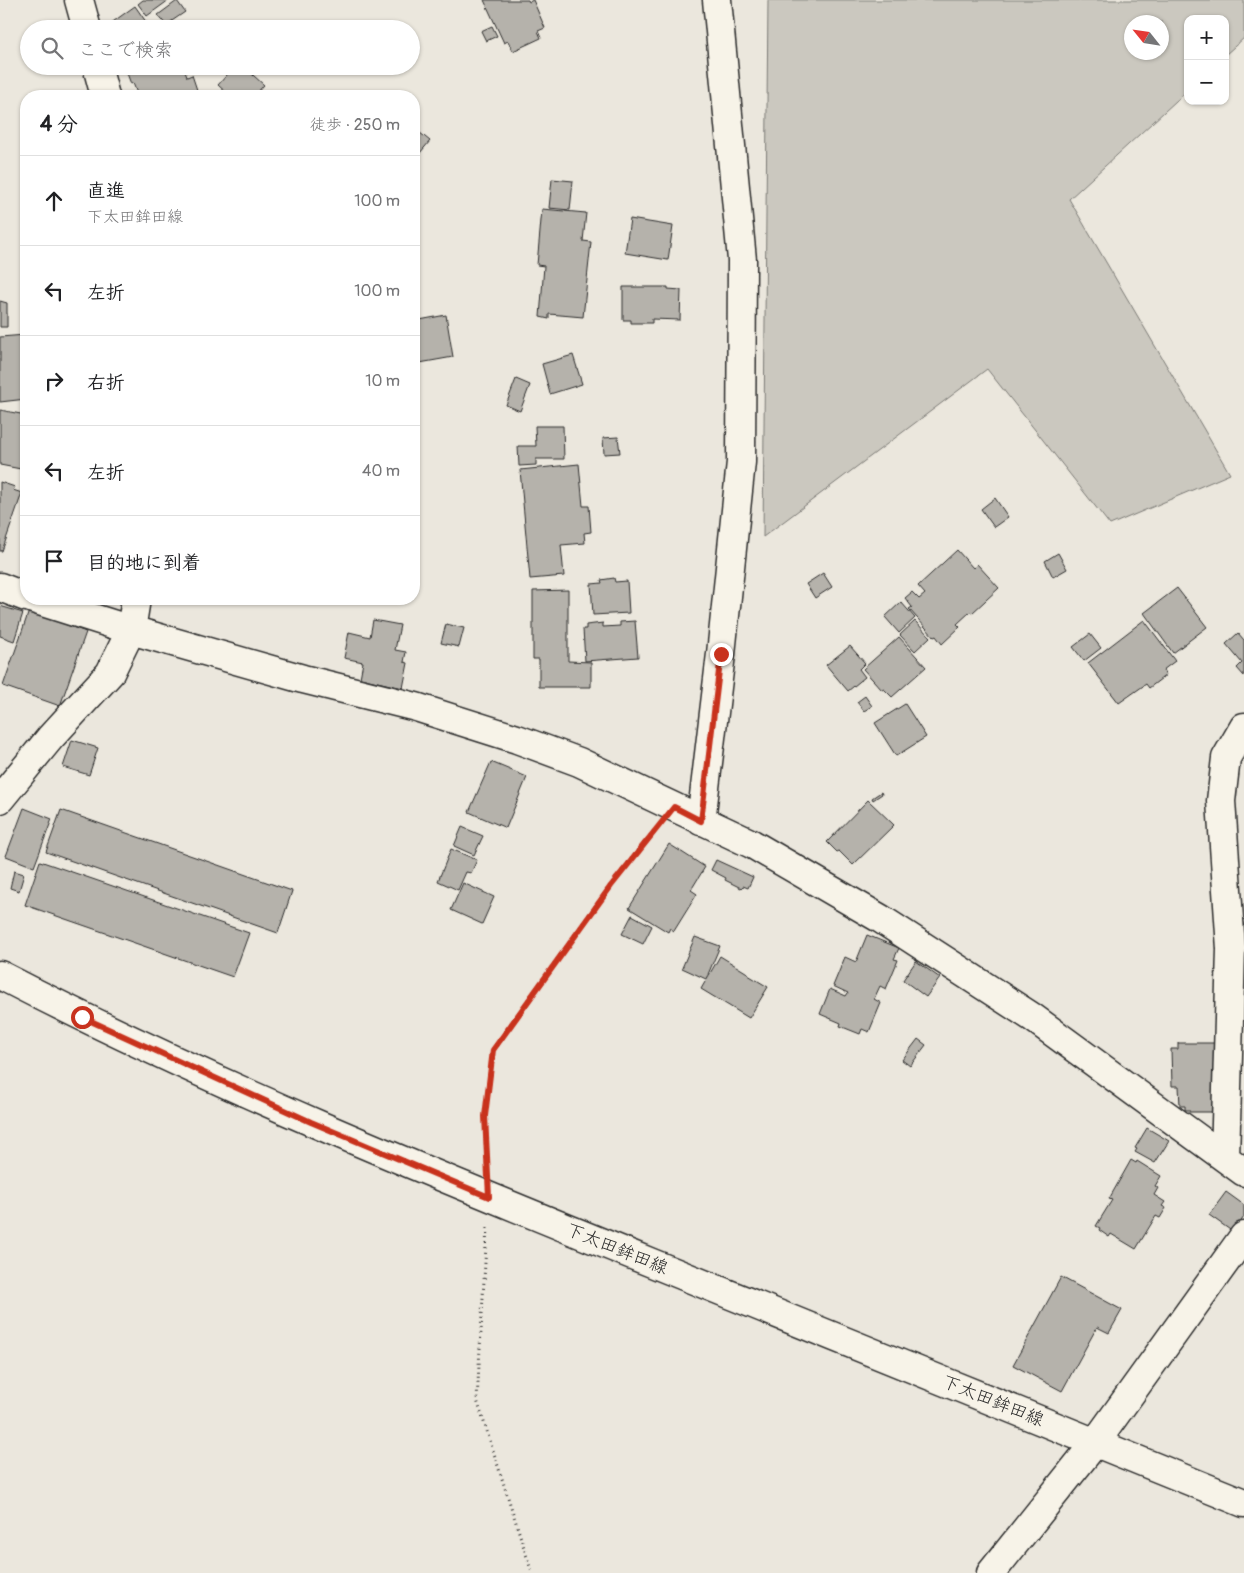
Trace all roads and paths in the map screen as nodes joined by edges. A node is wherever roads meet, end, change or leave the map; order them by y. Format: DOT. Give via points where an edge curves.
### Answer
graph roads {
  1 [pos="79,0"];
  2 [pos="717,0"];
  3 [pos="84,20"];
  4 [pos="99,75"];
  5 [pos="103,90"];
  6 [pos="0,588"];
  7 [pos="20,594"];
  8 [pos="52,605"];
  9 [pos="135,605"];
  10 [pos="131,630"];
  11 [pos="1244,727"];
  12 [pos="0,799"];
  13 [pos="674,807"];
  14 [pos="701,821"];
  15 [pos="0,975"];
  16 [pos="1235,1165"];
  17 [pos="489,1197"];
  18 [pos="1244,1236"];
  19 [pos="1095,1442"];
  20 [pos="1244,1503"];
  21 [pos="532,1573"];
  22 [pos="991,1573"];
  1 -- 3 [label="street"];
  2 -- 14 [label="street" via="742,260 741,462"];
  4 -- 5 [label="street"];
  6 -- 7 [label="street"];
  8 -- 10 [label="street"];
  9 -- 10 [label="street"];
  10 -- 12 [label="street" via="110,673"];
  10 -- 13 [label="street" via="416,707 517,739 579,762"];
  11 -- 16 [label="street" via="1226,758 1221,800 1231,949"];
  13 -- 14 [label="street"];
  13 -- 17 [label="path" via="611,886 493,1050 485,1116"];
  14 -- 16 [label="street" via="752,844 881,919 1032,1017"];
  15 -- 17 [label="street, 下太田鉾田線" via="82,1017 311,1122"];
  17 -- 19 [label="street, 下太田鉾田線"];
  17 -- 21 [label="path" via="476,1400"];
  18 -- 19 [label="street"];
  19 -- 20 [label="street, 下太田鉾田線"];
  19 -- 22 [label="street"];
}
